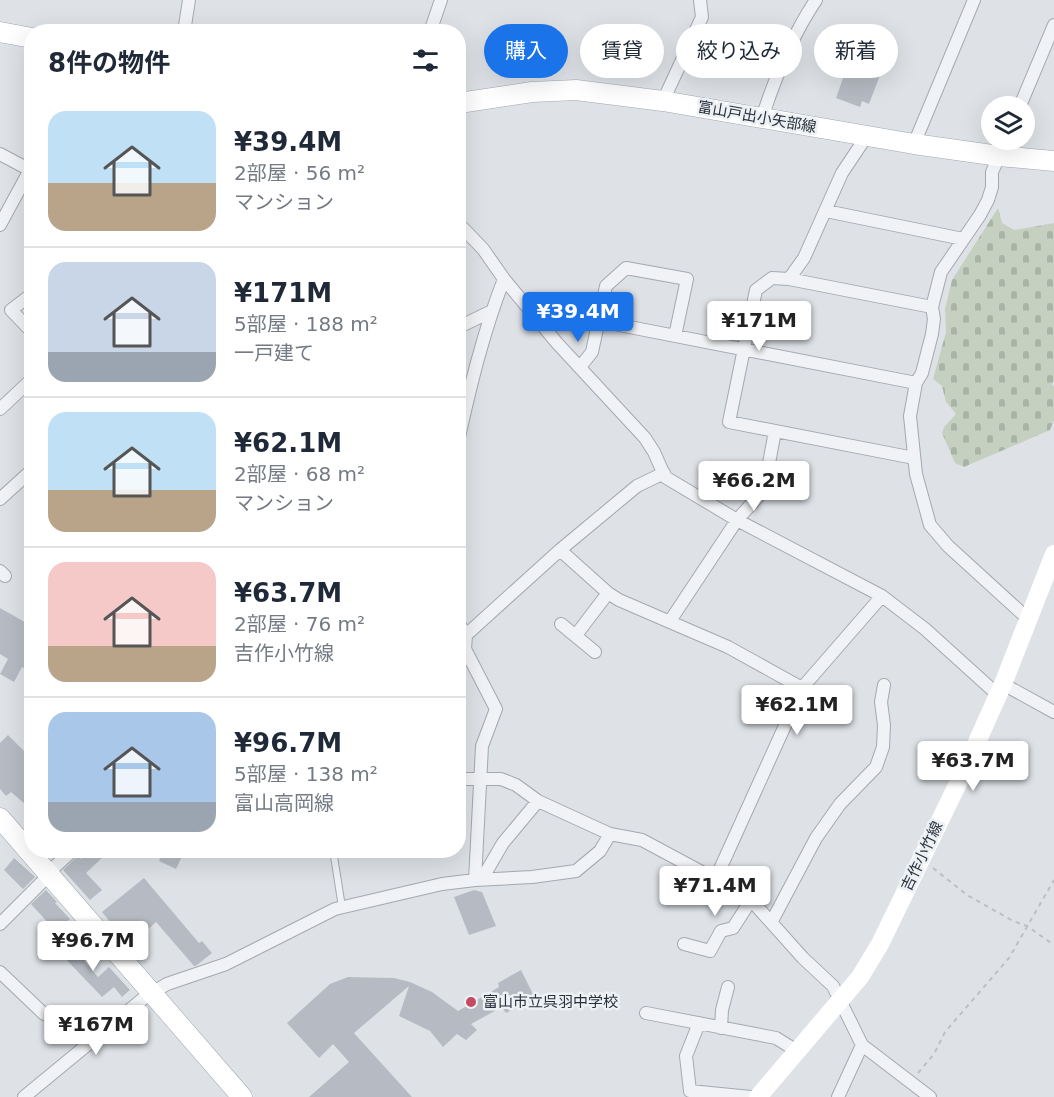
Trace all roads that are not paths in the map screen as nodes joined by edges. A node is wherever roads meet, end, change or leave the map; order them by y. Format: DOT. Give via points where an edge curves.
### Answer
graph roads {
  1 [pos="189,0"];
  2 [pos="441,0"];
  3 [pos="700,0"];
  4 [pos="816,0"];
  5 [pos="974,0"];
  6 [pos="185,24"];
  7 [pos="433,24"];
  8 [pos="1054,25"];
  9 [pos="0,32"];
  10 [pos="24,36"];
  11 [pos="1024,96"];
  12 [pos="663,101"];
  13 [pos="466,102"];
  14 [pos="764,112"];
  15 [pos="866,137"];
  16 [pos="914,144"];
  17 [pos="981,147"];
  18 [pos="1002,150"];
  19 [pos="1011,150"];
  20 [pos="0,154"];
  21 [pos="1054,161"];
  22 [pos="24,165"];
  23 [pos="24,181"];
  24 [pos="826,211"];
  25 [pos="0,225"];
  26 [pos="466,231"];
  27 [pos="963,239"];
  28 [pos="504,279"];
  29 [pos="789,279"];
  30 [pos="24,300"];
  31 [pos="932,307"];
  32 [pos="492,311"];
  33 [pos="600,321"];
  34 [pos="24,324"];
  35 [pos="466,324"];
  36 [pos="675,336"];
  37 [pos="744,350"];
  38 [pos="580,367"];
  39 [pos="916,383"];
  40 [pos="24,386"];
  41 [pos="466,406"];
  42 [pos="0,409"];
  43 [pos="775,431"];
  44 [pos="915,458"];
  45 [pos="664,473"];
  46 [pos="24,477"];
  47 [pos="0,499"];
  48 [pos="738,520"];
  49 [pos="560,550"];
  50 [pos="1054,554"];
  51 [pos="608,593"];
  52 [pos="882,596"];
  53 [pos="1027,618"];
  54 [pos="670,621"];
  55 [pos="561,624"];
  56 [pos="466,626"];
  57 [pos="576,635"];
  58 [pos="466,651"];
  59 [pos="595,652"];
  60 [pos="884,685"];
  61 [pos="802,688"];
  62 [pos="1000,689"];
  63 [pos="1054,712"];
  64 [pos="479,777"];
  65 [pos="466,778"];
  66 [pos="538,801"];
  67 [pos="0,818"];
  68 [pos="610,834"];
  69 [pos="24,844"];
  70 [pos="36,858"];
  71 [pos="65,858"];
  72 [pos="334,858"];
  73 [pos="50,873"];
  74 [pos="716,878"];
  75 [pos="479,880"];
  76 [pos="752,900"];
  77 [pos="342,907"];
  78 [pos="772,921"];
  79 [pos="0,924"];
  80 [pos="684,944"];
  81 [pos="0,972"];
  82 [pos="728,987"];
  83 [pos="152,993"];
  84 [pos="840,1001"];
  85 [pos="646,1013"];
  86 [pos="44,1014"];
  87 [pos="699,1023"];
  88 [pos="722,1028"];
  89 [pos="862,1045"];
  90 [pos="797,1051"];
  91 [pos="24,1097"];
  92 [pos="242,1097"];
  93 [pos="751,1097"];
  94 [pos="758,1097"];
  95 [pos="838,1097"];
  96 [pos="930,1097"];
  1 -- 6 [label="street"];
  2 -- 7 [label="street"];
  3 -- 12 [label="street" via="702,17"];
  4 -- 14 [label="street" via="800,26"];
  5 -- 16 [label="street"];
  8 -- 11 [label="street"];
  9 -- 10 [label="main road"];
  12 -- 13 [label="main road, 富山戸出小矢部線" via="576,90"];
  12 -- 15 [label="main road, 富山戸出小矢部線"];
  15 -- 16 [label="main road, 富山戸出小矢部線"];
  15 -- 24 [label="street" via="842,173"];
  16 -- 17 [label="main road, 富山戸出小矢部線"];
  18 -- 27 [label="street" via="992,172 988,200"];
  19 -- 21 [label="main road, 富山戸出小矢部線"];
  20 -- 22 [label="street"];
  23 -- 25 [label="street"];
  24 -- 27 [label="street"];
  24 -- 29 [label="street" via="804,258"];
  26 -- 28 [label="street"];
  27 -- 31 [label="street" via="941,272"];
  28 -- 32 [label="street"];
  28 -- 38 [label="street"];
  29 -- 31 [label="street"];
  29 -- 37 [label="street" via="772,278 756,290"];
  30 -- 34 [label="street" via="11,310"];
  31 -- 39 [label="street" via="932,334"];
  32 -- 35 [label="street"];
  32 -- 41 [label="street"];
  33 -- 36 [label="street"];
  33 -- 36 [label="street" via="606,286 626,268 687,279"];
  33 -- 38 [label="street" via="592,352"];
  36 -- 37 [label="street"];
  37 -- 39 [label="street"];
  37 -- 43 [label="street" via="729,422"];
  38 -- 45 [label="street" via="645,438"];
  39 -- 44 [label="street" via="910,416"];
  40 -- 42 [label="street"];
  43 -- 44 [label="street"];
  43 -- 48 [label="street" via="764,490"];
  44 -- 53 [label="street" via="930,525"];
  45 -- 48 [label="street"];
  45 -- 49 [label="street" via="637,486"];
  46 -- 47 [label="street"];
  48 -- 52 [label="street"];
  48 -- 54 [label="street"];
  49 -- 51 [label="street"];
  49 -- 56 [label="street"];
  50 -- 53 [label="main road, 吉作小竹線"];
  51 -- 54 [label="street"];
  51 -- 57 [label="street"];
  52 -- 61 [label="street"];
  52 -- 62 [label="street"];
  53 -- 62 [label="main road, 吉作小竹線"];
  54 -- 61 [label="street" via="728,647"];
  55 -- 57 [label="street"];
  57 -- 59 [label="street"];
  58 -- 64 [label="street" via="496,709 482,746"];
  60 -- 78 [label="street" via="883,747 876,766 840,804 816,838"];
  61 -- 74 [label="street"];
  62 -- 63 [label="street"];
  62 -- 84 [label="main road, 吉作小竹線" via="880,944"];
  64 -- 65 [label="street"];
  64 -- 66 [label="street" via="516,785"];
  64 -- 75 [label="street"];
  66 -- 68 [label="street"];
  66 -- 75 [label="street"];
  67 -- 69 [label="main road"];
  68 -- 74 [label="street" via="642,840"];
  68 -- 75 [label="street" via="600,851 576,871"];
  70 -- 73 [label="main road"];
  71 -- 73 [label="street"];
  72 -- 77 [label="lane"];
  73 -- 79 [label="street"];
  73 -- 83 [label="main road"];
  74 -- 76 [label="street"];
  75 -- 77 [label="street" via="442,884"];
  76 -- 78 [label="street"];
  76 -- 80 [label="street" via="733,928 721,931 710,951"];
  77 -- 83 [label="street" via="226,964"];
  78 -- 84 [label="street" via="802,958 832,986"];
  81 -- 86 [label="street"];
  82 -- 88 [label="street"];
  83 -- 91 [label="street"];
  83 -- 92 [label="main road"];
  84 -- 89 [label="street"];
  84 -- 90 [label="main road, 吉作小竹線"];
  85 -- 87 [label="street"];
  87 -- 88 [label="street"];
  87 -- 93 [label="street" via="686,1056 690,1092"];
  88 -- 90 [label="street" via="776,1038"];
  89 -- 95 [label="street"];
  89 -- 96 [label="street"];
  90 -- 94 [label="main road, 吉作小竹線"];
}
